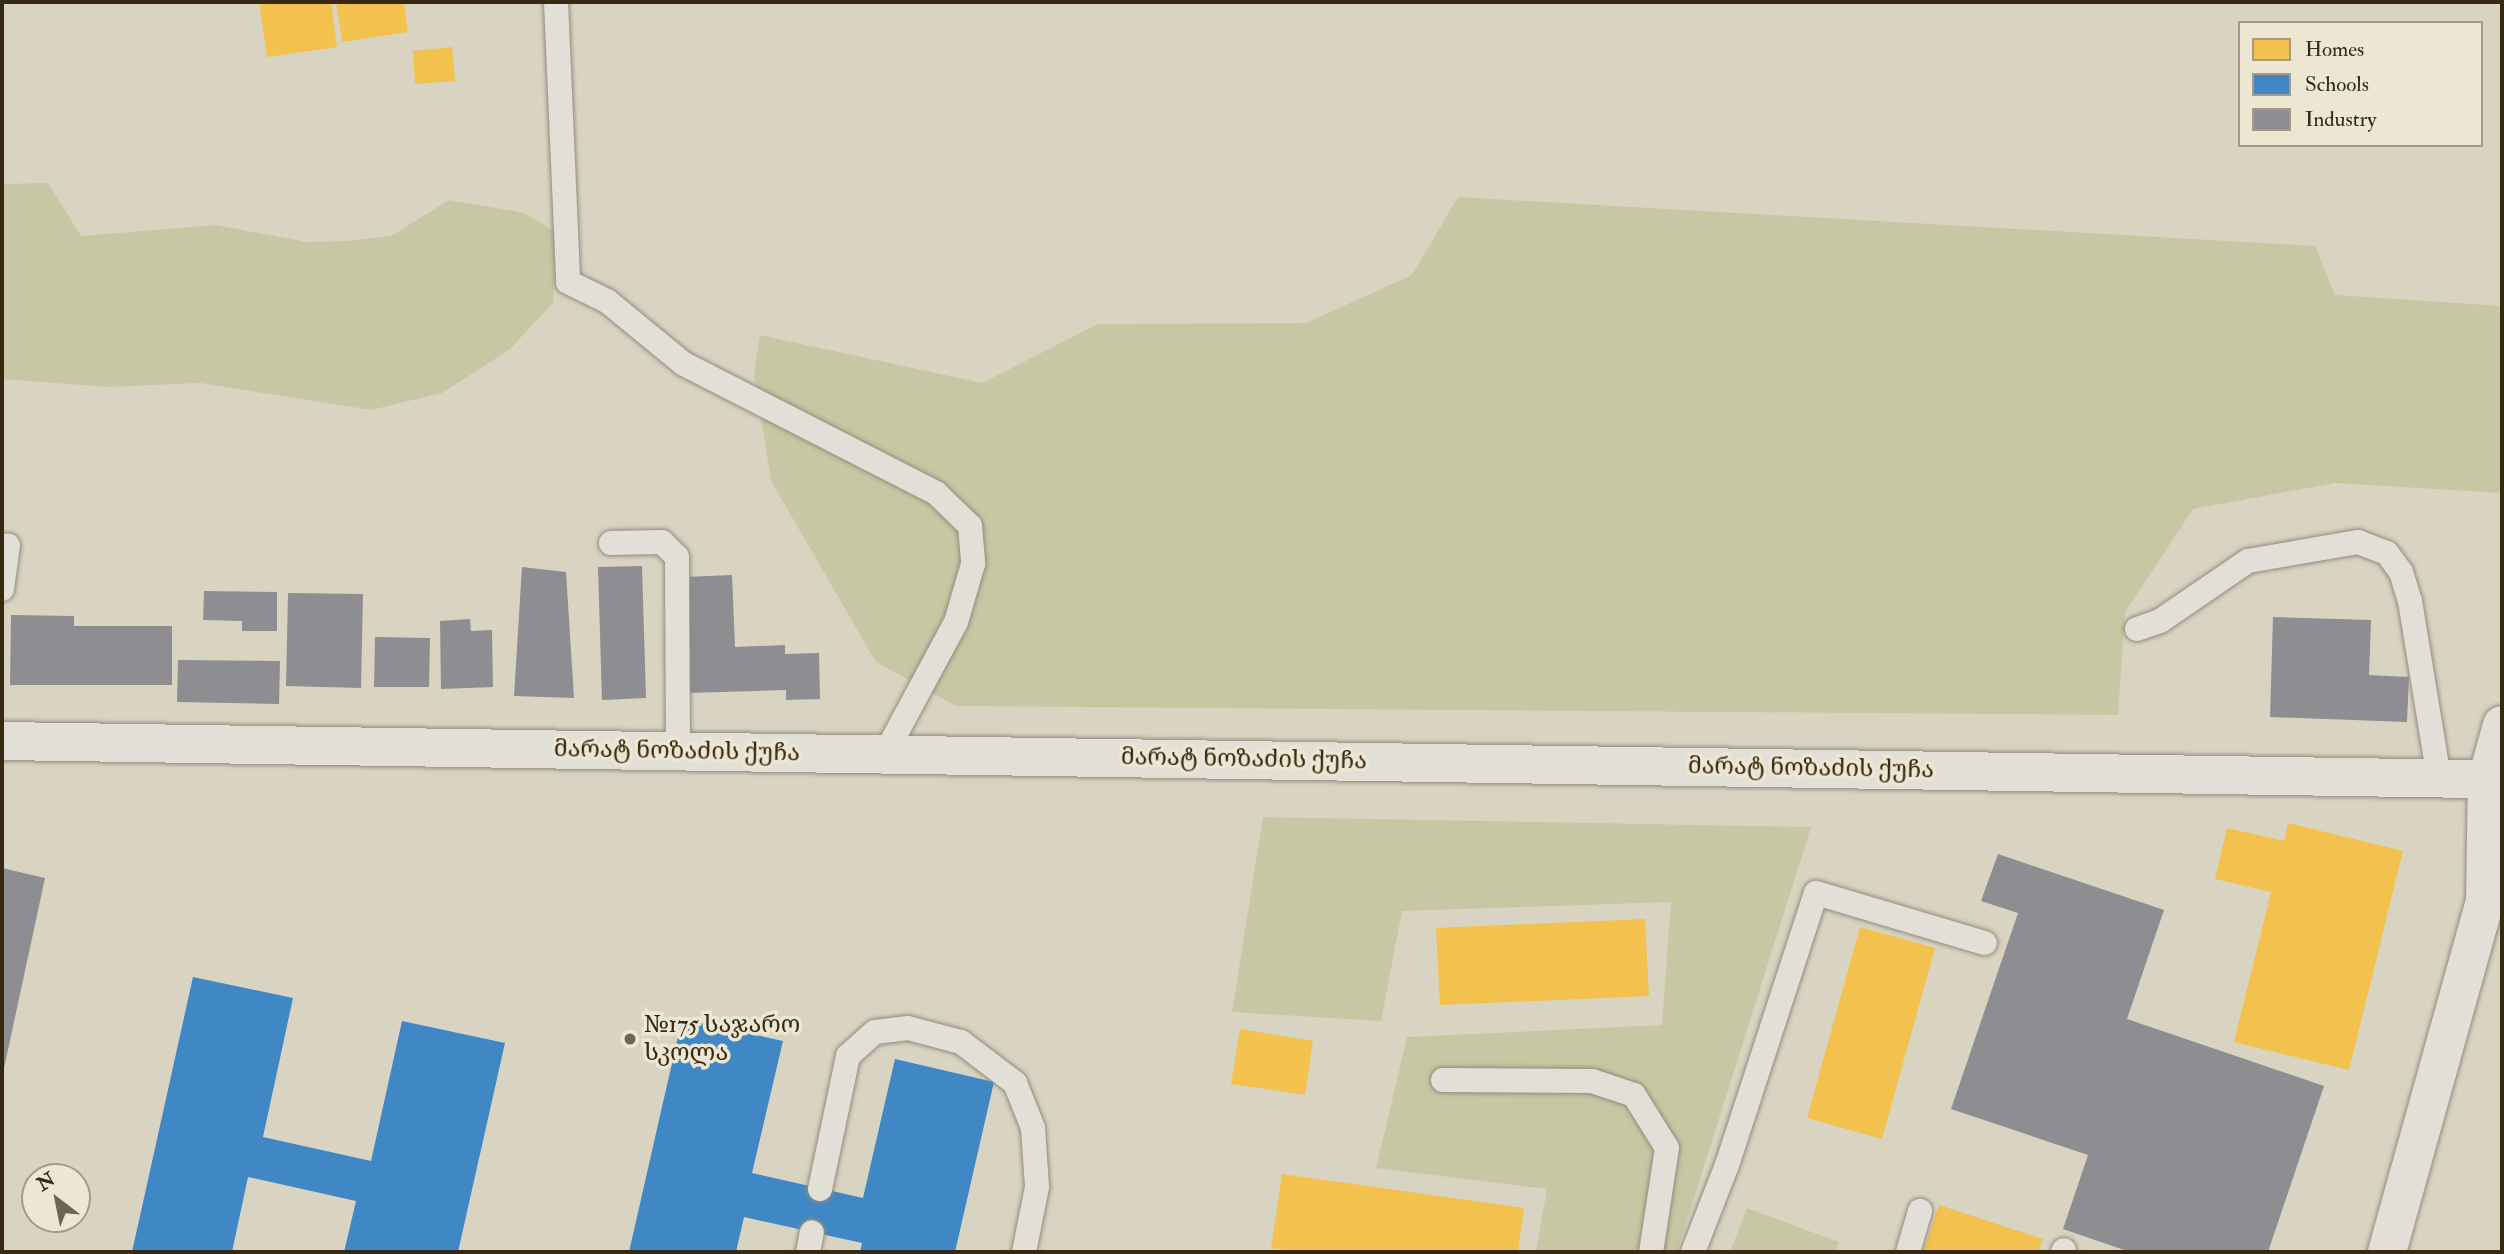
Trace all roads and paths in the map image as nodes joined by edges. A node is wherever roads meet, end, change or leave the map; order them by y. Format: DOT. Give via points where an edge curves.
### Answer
graph roads {
  1 [pos="556,2"];
  2 [pos="611,544"];
  3 [pos="9,545"];
  4 [pos="2,589"];
  5 [pos="2137,629"];
  6 [pos="2,741"];
  7 [pos="678,752"];
  8 [pos="2497,752"];
  9 [pos="885,754"];
  10 [pos="2439,778"];
  11 [pos="2494,906"];
  12 [pos="1985,943"];
  13 [pos="1443,1080"];
  14 [pos="820,1189"];
  15 [pos="1920,1211"];
  16 [pos="1024,1252"];
  17 [pos="1651,1252"];
  18 [pos="1693,1252"];
  19 [pos="1908,1252"];
  20 [pos="2387,1252"];
  1 -- 9 [label="lane" via="568,282 607,301 684,364 936,493 970,526 974,564 956,622"];
  2 -- 7 [label="lane" via="662,542 677,557"];
  3 -- 4 [label="lane"];
  5 -- 10 [label="lane" via="2160,621 2248,561 2358,542 2387,553 2401,572 2410,601"];
  6 -- 7 [label="street, მარატ ნოზაძის ქუჩა"];
  7 -- 9 [label="street, მარატ ნოზაძის ქუჩა"];
  8 -- 10 [label="street, მარატ ნოზაძის ქუჩა"];
  8 -- 11 [label="street"];
  9 -- 10 [label="street, მარატ ნოზაძის ქუჩა"];
  11 -- 20 [label="street"];
  12 -- 18 [label="lane" via="1816,893 1727,1166"];
  13 -- 17 [label="lane" via="1592,1081 1634,1095 1667,1148"];
  14 -- 16 [label="lane" via="848,1056 875,1032 908,1028 961,1042 1015,1083 1033,1128 1037,1187"];
  15 -- 19 [label="lane"];
}
